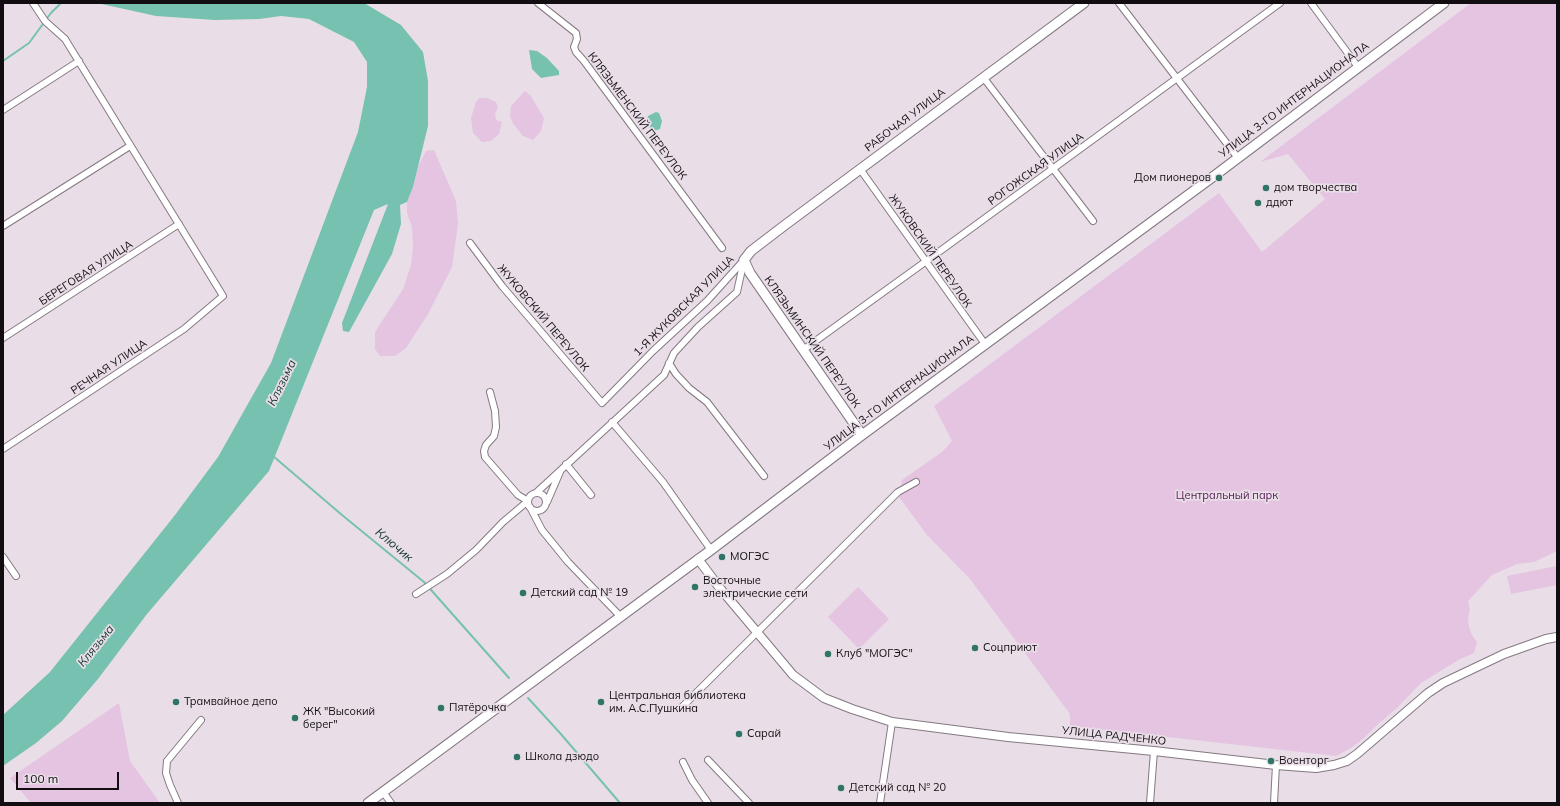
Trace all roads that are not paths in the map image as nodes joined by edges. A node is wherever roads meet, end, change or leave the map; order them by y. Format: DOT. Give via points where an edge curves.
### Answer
graph roads {
  1 [pos="33,3"];
  2 [pos="538,3"];
  3 [pos="1084,3"];
  4 [pos="1119,3"];
  5 [pos="1280,3"];
  6 [pos="1311,3"];
  7 [pos="1444,3"];
  8 [pos="79,60"];
  9 [pos="1358,67"];
  10 [pos="983,77"];
  11 [pos="1176,78"];
  12 [pos="3,110"];
  13 [pos="130,146"];
  14 [pos="1238,158"];
  15 [pos="860,169"];
  16 [pos="1053,169"];
  17 [pos="1093,221"];
  18 [pos="179,224"];
  19 [pos="3,226"];
  20 [pos="470,244"];
  21 [pos="722,248"];
  22 [pos="744,260"];
  23 [pos="925,262"];
  24 [pos="3,338"];
  25 [pos="985,344"];
  26 [pos="803,350"];
  27 [pos="669,363"];
  28 [pos="490,392"];
  29 [pos="602,403"];
  30 [pos="612,422"];
  31 [pos="862,435"];
  32 [pos="3,449"];
  33 [pos="564,466"];
  34 [pos="764,476"];
  35 [pos="916,482"];
  36 [pos="536,492"];
  37 [pos="591,495"];
  38 [pos="547,502"];
  39 [pos="529,504"];
  40 [pos="541,510"];
  41 [pos="538,523"];
  42 [pos="711,550"];
  43 [pos="3,557"];
  44 [pos="698,559"];
  45 [pos="16,576"];
  46 [pos="416,594"];
  47 [pos="620,616"];
  48 [pos="757,632"];
  49 [pos="1557,637"];
  50 [pos="680,709"];
  51 [pos="201,720"];
  52 [pos="892,722"];
  53 [pos="1154,751"];
  54 [pos="708,760"];
  55 [pos="683,762"];
  56 [pos="1276,765"];
  57 [pos="383,792"];
  58 [pos="178,803"];
  59 [pos="368,803"];
  60 [pos="391,803"];
  61 [pos="708,803"];
  62 [pos="749,803"];
  63 [pos="880,803"];
  64 [pos="1150,803"];
  65 [pos="1274,803"];
  1 -- 8 [label="street" via="45,21 65,39"];
  2 -- 21 [label="street, КЛЯЗЬМЕНСКИЙ ПЕРЕУЛОК" via="576,33 576,52"];
  3 -- 10 [label="main road, РАБОЧАЯ УЛИЦА"];
  4 -- 11 [label="street"];
  5 -- 11 [label="street, РОГОЖСКАЯ УЛИЦА"];
  6 -- 9 [label="street"];
  7 -- 9 [label="main road, УЛИЦА 3-ГО ИНТЕРНАЦИОНАЛА"];
  8 -- 12 [label="street"];
  8 -- 13 [label="street"];
  9 -- 14 [label="main road, УЛИЦА 3-ГО ИНТЕРНАЦИОНАЛА"];
  10 -- 15 [label="main road, РАБОЧАЯ УЛИЦА"];
  10 -- 16 [label="street"];
  11 -- 14 [label="street"];
  11 -- 16 [label="street, РОГОЖСКАЯ УЛИЦА"];
  13 -- 18 [label="street"];
  13 -- 19 [label="street"];
  14 -- 25 [label="main road, УЛИЦА 3-ГО ИНТЕРНАЦИОНАЛА"];
  15 -- 22 [label="main road, РАБОЧАЯ УЛИЦА" via="757,247"];
  15 -- 23 [label="street, ЖУКОВСКИЙ ПЕРЕУЛОК"];
  16 -- 17 [label="street"];
  16 -- 23 [label="street, РОГОЖСКАЯ УЛИЦА"];
  18 -- 24 [label="street, БЕРЕГОВАЯ УЛИЦА"];
  18 -- 32 [label="street, РЕЧНАЯ УЛИЦА" via="223,296 184,329"];
  20 -- 29 [label="street, ЖУКОВСКИЙ ПЕРЕУЛОК" via="502,286"];
  22 -- 26 [label="main road, КЛЯЗЬМИНСКИЙ ПЕРЕУЛОК" via="750,274"];
  22 -- 27 [label="street, 1-Я ЖУКОВСКАЯ УЛИЦА" via="737,292 698,327 674,353"];
  22 -- 29 [label="street, 1-Я ЖУКОВСКАЯ УЛИЦА" via="707,301 653,350"];
  23 -- 25 [label="street, ЖУКОВСКИЙ ПЕРЕУЛОК"];
  23 -- 26 [label="street, РОГОЖСКАЯ УЛИЦА"];
  25 -- 31 [label="main road, УЛИЦА 3-ГО ИНТЕРНАЦИОНАЛА"];
  26 -- 31 [label="main road, КЛЯЗЬМИНСКИЙ ПЕРЕУЛОК"];
  27 -- 30 [label="street, 1-Я ЖУКОВСКАЯ УЛИЦА" via="664,375"];
  27 -- 34 [label="street" via="689,388 707,402"];
  28 -- 39 [label="street" via="496,427 494,436 486,445 485,457"];
  30 -- 33 [label="street, 1-Я ЖУКОВСКАЯ УЛИЦА"];
  30 -- 42 [label="street" via="663,482"];
  31 -- 42 [label="main road, УЛИЦА 3-ГО ИНТЕРНАЦИОНАЛА"];
  33 -- 36 [label="street, 1-Я ЖУКОВСКАЯ УЛИЦА"];
  33 -- 37 [label="street"];
  33 -- 38 [label="street"];
  35 -- 48 [label="street" via="898,492"];
  36 -- 38 [label="street" via="543,494"];
  36 -- 39 [label="street" via="531,495"];
  38 -- 40 [label="street"];
  39 -- 40 [label="street" via="535,511"];
  39 -- 41 [label="street"];
  39 -- 46 [label="street" via="503,522 476,550 447,574"];
  40 -- 41 [label="street"];
  41 -- 47 [label="street" via="568,562"];
  42 -- 44 [label="main road, УЛИЦА 3-ГО ИНТЕРНАЦИОНАЛА"];
  43 -- 45 [label="street"];
  44 -- 47 [label="main road, УЛИЦА 3-ГО ИНТЕРНАЦИОНАЛА"];
  44 -- 48 [label="street, УЛИЦА РАДЧЕНКО"];
  47 -- 57 [label="main road, УЛИЦА 3-ГО ИНТЕРНАЦИОНАЛА"];
  48 -- 50 [label="street"];
  48 -- 52 [label="street, УЛИЦА РАДЧЕНКО" via="793,675 824,698"];
  49 -- 56 [label="street, УЛИЦА РАДЧЕНКО" via="1504,654 1442,683 1347,761 1316,768"];
  51 -- 58 [label="street" via="166,761 166,773"];
  52 -- 53 [label="street, УЛИЦА РАДЧЕНКО" via="1008,737"];
  52 -- 63 [label="street"];
  53 -- 56 [label="street, УЛИЦА РАДЧЕНКО"];
  53 -- 64 [label="street"];
  54 -- 62 [label="street"];
  55 -- 61 [label="street"];
  56 -- 65 [label="street"];
  57 -- 59 [label="main road, УЛИЦА 3-ГО ИНТЕРНАЦИОНАЛА"];
  57 -- 60 [label="street"];
}
